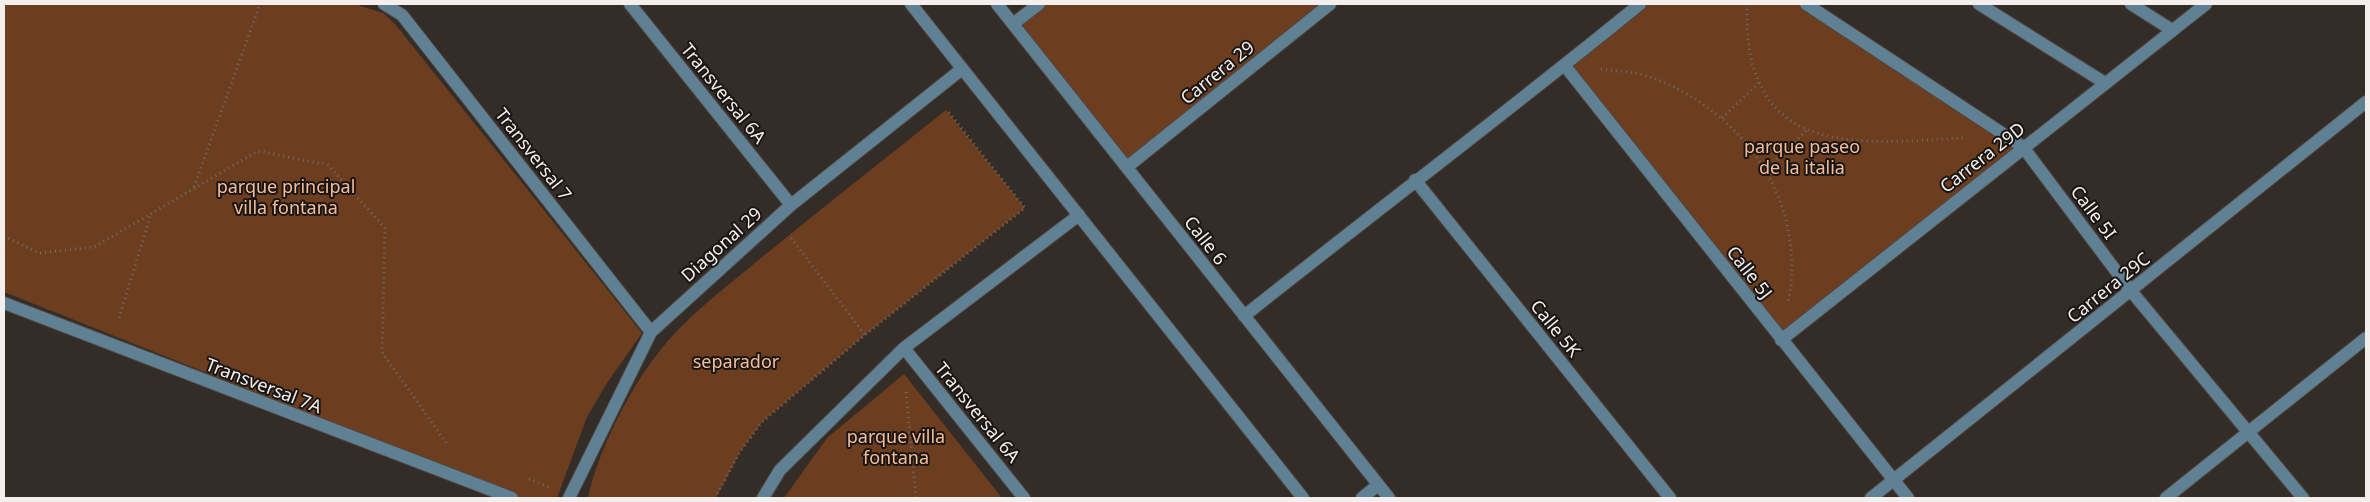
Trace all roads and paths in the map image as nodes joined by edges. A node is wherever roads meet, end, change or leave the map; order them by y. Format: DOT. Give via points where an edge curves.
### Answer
graph roads {
  1 [pos="260,4"];
  2 [pos="384,4"];
  3 [pos="630,4"];
  4 [pos="911,4"];
  5 [pos="996,4"];
  6 [pos="1039,4"];
  7 [pos="1330,4"];
  8 [pos="1640,4"];
  9 [pos="1746,4"];
  10 [pos="1806,4"];
  11 [pos="1979,4"];
  12 [pos="2131,4"];
  13 [pos="2206,4"];
  14 [pos="1013,24"];
  15 [pos="2172,30"];
  16 [pos="1565,66"];
  17 [pos="962,69"];
  18 [pos="1759,83"];
  19 [pos="2105,83"];
  20 [pos="2366,102"];
  21 [pos="939,116"];
  22 [pos="1722,118"];
  23 [pos="1807,130"];
  24 [pos="1967,138"];
  25 [pos="2023,147"];
  26 [pos="1126,168"];
  27 [pos="1766,170"];
  28 [pos="1415,180"];
  29 [pos="194,188"];
  30 [pos="791,205"];
  31 [pos="151,213"];
  32 [pos="1079,215"];
  33 [pos="789,235"];
  34 [pos="4,236"];
  35 [pos="2131,291"];
  36 [pos="4,304"];
  37 [pos="1244,316"];
  38 [pos="119,318"];
  39 [pos="651,332"];
  40 [pos="865,335"];
  41 [pos="2366,338"];
  42 [pos="1782,340"];
  43 [pos="904,348"];
  44 [pos="905,384"];
  45 [pos="2248,433"];
  46 [pos="454,447"];
  47 [pos="525,478"];
  48 [pos="1894,480"];
  49 [pos="1378,485"];
  50 [pos="569,497"];
  51 [pos="512,498"];
  52 [pos="715,498"];
  53 [pos="763,498"];
  54 [pos="916,498"];
  55 [pos="1024,498"];
  56 [pos="1303,498"];
  57 [pos="1362,498"];
  58 [pos="1388,498"];
  59 [pos="1670,498"];
  60 [pos="1871,498"];
  61 [pos="1908,498"];
  62 [pos="2166,498"];
  63 [pos="2303,498"];
  1 -- 29 [label="path"];
  2 -- 39 [label="street, Transversal 7" via="402,15"];
  3 -- 30 [label="street, Transversal 6A"];
  4 -- 17 [label="street"];
  5 -- 14 [label="street, Calle 6"];
  6 -- 14 [label="street"];
  7 -- 26 [label="street, Carrera 29"];
  8 -- 16 [label="street"];
  9 -- 18 [label="path" via="1748,39"];
  10 -- 25 [label="street, Calle 5I"];
  11 -- 19 [label="street"];
  12 -- 15 [label="street"];
  13 -- 15 [label="street, Carrera 29D"];
  14 -- 26 [label="street, Calle 6"];
  15 -- 19 [label="street, Carrera 29D"];
  16 -- 22 [label="path" via="1652,78 1690,96"];
  16 -- 28 [label="street"];
  16 -- 42 [label="street, Calle 5J"];
  17 -- 30 [label="street, Diagonal 29"];
  17 -- 32 [label="street"];
  18 -- 22 [label="path"];
  18 -- 23 [label="path" via="1770,102 1788,120"];
  19 -- 25 [label="street, Carrera 29D"];
  20 -- 35 [label="street, Carrera 29C"];
  21 -- 40 [label="path" via="946,110 1025,208"];
  22 -- 27 [label="path"];
  23 -- 24 [label="path" via="1856,140 1893,142"];
  23 -- 27 [label="path"];
  25 -- 35 [label="street, Calle 5I"];
  25 -- 42 [label="street, Carrera 29D"];
  26 -- 37 [label="street, Calle 6"];
  27 -- 42 [label="path" via="1790,233 1793,261"];
  28 -- 37 [label="street"];
  28 -- 59 [label="street, Calle 5K"];
  29 -- 31 [label="path"];
  29 -- 46 [label="path" via="258,151 328,165 385,228 382,352 445,443"];
  30 -- 39 [label="street, Diagonal 29"];
  31 -- 34 [label="path" via="94,247 39,253"];
  31 -- 38 [label="path"];
  32 -- 43 [label="street"];
  32 -- 56 [label="street"];
  33 -- 40 [label="path"];
  35 -- 45 [label="street, Calle 5I"];
  35 -- 48 [label="street, Carrera 29C"];
  36 -- 51 [label="street, Transversal 7A"];
  37 -- 49 [label="street, Calle 6"];
  39 -- 50 [label="street, Diagonal 29"];
  40 -- 52 [label="path" via="762,422 740,452"];
  41 -- 45 [label="street"];
  42 -- 48 [label="street, Calle 5J"];
  43 -- 53 [label="street" via="780,470"];
  43 -- 55 [label="street, Transversal 6A"];
  44 -- 54 [label="path"];
  45 -- 62 [label="street"];
  45 -- 63 [label="street, Calle 5I"];
  47 -- 50 [label="path"];
  48 -- 60 [label="street, Carrera 29C"];
  48 -- 61 [label="street, Calle 5J"];
  49 -- 57 [label="street"];
  49 -- 58 [label="street, Calle 6"];
}
